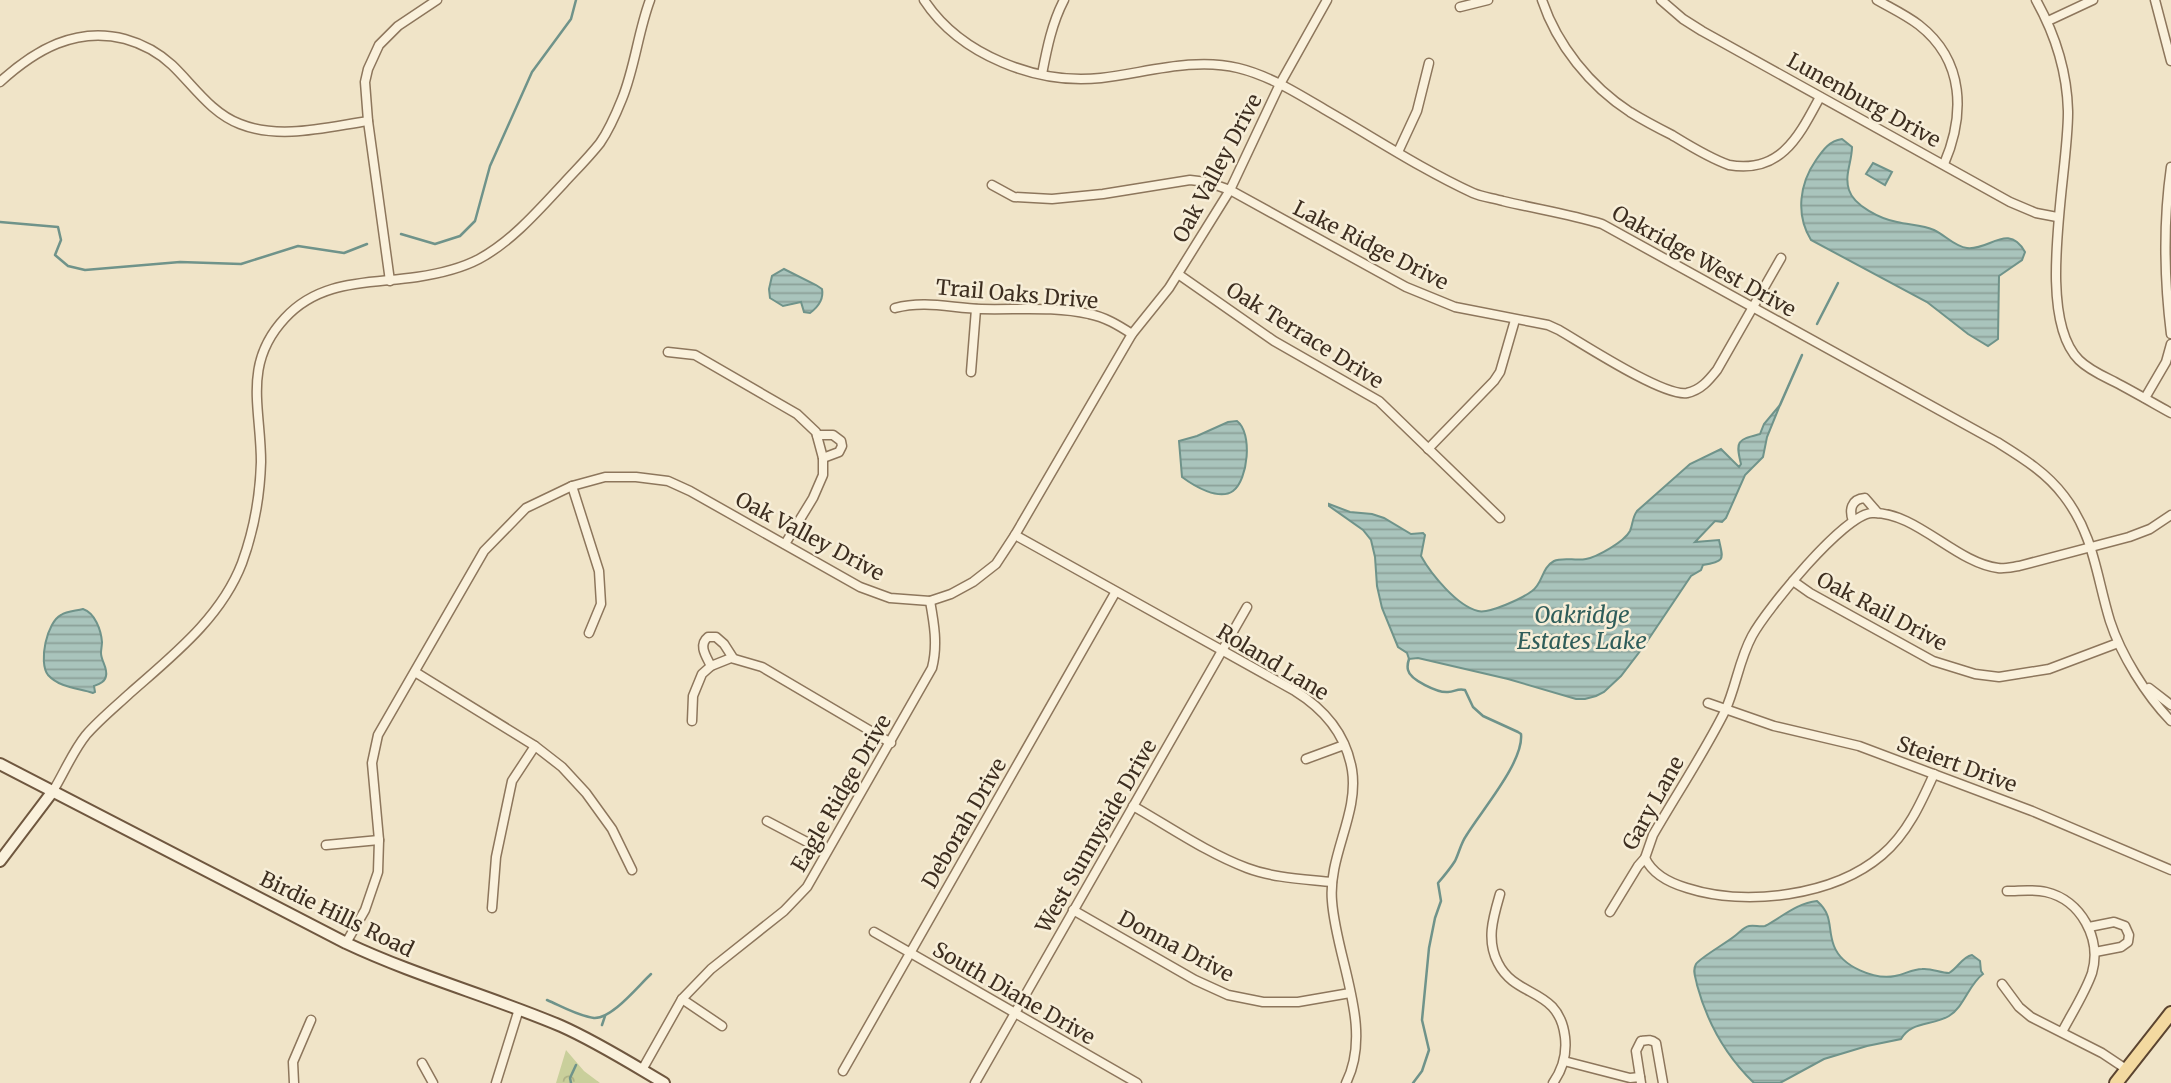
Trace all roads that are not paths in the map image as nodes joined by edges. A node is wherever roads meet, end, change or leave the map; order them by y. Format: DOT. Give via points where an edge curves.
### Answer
graph roads {
  1 [pos="437,0"];
  2 [pos="650,0"];
  3 [pos="924,0"];
  4 [pos="1064,0"];
  5 [pos="1327,0"];
  6 [pos="1488,0"];
  7 [pos="1542,0"];
  8 [pos="1661,0"];
  9 [pos="1877,0"];
  10 [pos="2036,0"];
  11 [pos="2093,0"];
  12 [pos="2155,0"];
  13 [pos="1460,7"];
  14 [pos="2048,20"];
  15 [pos="2171,61"];
  16 [pos="1429,63"];
  17 [pos="1042,74"];
  18 [pos="0,82"];
  19 [pos="1280,84"];
  20 [pos="1820,97"];
  21 [pos="368,121"];
  22 [pos="1398,152"];
  23 [pos="1944,164"];
  24 [pos="2171,167"];
  25 [pos="992,185"];
  26 [pos="1230,190"];
  27 [pos="2057,217"];
  28 [pos="1781,258"];
  29 [pos="1178,274"];
  30 [pos="390,281"];
  31 [pos="1752,307"];
  32 [pos="895,308"];
  33 [pos="976,309"];
  34 [pos="1515,320"];
  35 [pos="1132,334"];
  36 [pos="2171,334"];
  37 [pos="2171,344"];
  38 [pos="668,352"];
  39 [pos="971,372"];
  40 [pos="2146,398"];
  41 [pos="2171,413"];
  42 [pos="817,435"];
  43 [pos="1428,449"];
  44 [pos="823,458"];
  45 [pos="572,486"];
  46 [pos="1878,513"];
  47 [pos="1500,518"];
  48 [pos="2170,518"];
  49 [pos="1853,521"];
  50 [pos="1015,535"];
  51 [pos="785,544"];
  52 [pos="2091,545"];
  53 [pos="1793,581"];
  54 [pos="1115,593"];
  55 [pos="930,601"];
  56 [pos="1247,607"];
  57 [pos="589,633"];
  58 [pos="2118,643"];
  59 [pos="1222,651"];
  60 [pos="733,658"];
  61 [pos="711,666"];
  62 [pos="415,672"];
  63 [pos="2143,684"];
  64 [pos="1708,703"];
  65 [pos="2171,705"];
  66 [pos="1726,709"];
  67 [pos="692,721"];
  68 [pos="2171,721"];
  69 [pos="891,743"];
  70 [pos="1344,745"];
  71 [pos="535,746"];
  72 [pos="1306,759"];
  73 [pos="0,764"];
  74 [pos="1934,774"];
  75 [pos="53,791"];
  76 [pos="1133,806"];
  77 [pos="767,821"];
  78 [pos="379,840"];
  79 [pos="326,845"];
  80 [pos="826,852"];
  81 [pos="1645,858"];
  82 [pos="0,861"];
  83 [pos="632,870"];
  84 [pos="2171,870"];
  85 [pos="1332,883"];
  86 [pos="2007,891"];
  87 [pos="1500,894"];
  88 [pos="492,908"];
  89 [pos="1073,910"];
  90 [pos="1611,912"];
  91 [pos="2089,927"];
  92 [pos="874,932"];
  93 [pos="346,943"];
  94 [pos="2095,952"];
  95 [pos="910,953"];
  96 [pos="2002,984"];
  97 [pos="1350,993"];
  98 [pos="682,999"];
  99 [pos="519,1009"];
  100 [pos="1015,1013"];
  101 [pos="2171,1013"];
  102 [pos="311,1020"];
  103 [pos="722,1026"];
  104 [pos="2062,1032"];
  105 [pos="1564,1061"];
  106 [pos="422,1063"];
  107 [pos="2126,1069"];
  108 [pos="642,1070"];
  109 [pos="843,1071"];
  110 [pos="1641,1080"];
  111 [pos="294,1083"];
  112 [pos="433,1083"];
  113 [pos="496,1083"];
  114 [pos="664,1083"];
  115 [pos="975,1083"];
  116 [pos="1137,1083"];
  117 [pos="1346,1083"];
  118 [pos="1553,1083"];
  119 [pos="1664,1083"];
  120 [pos="2116,1083"];
  1 -- 21 [label="street" via="379,45 365,82"];
  2 -- 30 [label="street" via="623,97 602,141 588,158 498,247 458,267"];
  3 -- 17 [label="street, Oakridge West Drive" via="943,23 977,49 1016,68"];
  4 -- 17 [label="street"];
  5 -- 19 [label="street, Oak Valley Drive"];
  6 -- 13 [label="street"];
  7 -- 20 [label="street" via="1570,55 1611,98 1729,165 1755,165 1786,151"];
  8 -- 20 [label="street, Lunenburg Drive" via="1702,31"];
  9 -- 23 [label="street" via="1927,32 1951,70 1959,105 1953,143"];
  10 -- 14 [label="street"];
  11 -- 14 [label="street"];
  12 -- 15 [label="street"];
  14 -- 27 [label="street" via="2060,57 2068,111"];
  16 -- 22 [label="street" via="1417,110"];
  17 -- 19 [label="street, Oakridge West Drive" via="1098,78 1200,64 1238,68"];
  18 -- 21 [label="street" via="49,46 75,37 102,35 152,50 216,110 240,124 287,132"];
  19 -- 22 [label="street, Oakridge West Drive"];
  19 -- 26 [label="street, Oak Valley Drive"];
  20 -- 23 [label="street, Lunenburg Drive"];
  21 -- 30 [label="street"];
  22 -- 31 [label="street, Oakridge West Drive" via="1475,194 1602,224"];
  23 -- 27 [label="street, Lunenburg Drive" via="2028,211"];
  24 -- 36 [label="street" via="2164,256"];
  25 -- 26 [label="street, Lake Ridge Drive" via="1014,197 1052,199 1190,180"];
  26 -- 29 [label="street, Oak Valley Drive"];
  26 -- 34 [label="street, Lake Ridge Drive" via="1406,286 1455,307"];
  27 -- 40 [label="street" via="2056,267 2065,339 2088,367"];
  28 -- 31 [label="street, Lake Ridge Drive"];
  29 -- 35 [label="street, Oak Valley Drive"];
  29 -- 43 [label="street, Oak Terrace Drive" via="1274,341 1379,401"];
  30 -- 75 [label="street" via="335,287 317,294 299,305 273,333 256,383 261,458 257,509 237,574 217,608 185,644 86,735"];
  31 -- 34 [label="street, Lake Ridge Drive" via="1717,370 1703,386 1685,394 1661,387 1559,330"];
  31 -- 52 [label="street, Oakridge West Drive" via="2033,465 2064,496"];
  32 -- 33 [label="street, Trail Oaks Drive" via="924,303"];
  33 -- 35 [label="street, Trail Oaks Drive" via="1088,314 1112,321"];
  33 -- 39 [label="street"];
  34 -- 43 [label="street" via="1494,381"];
  35 -- 50 [label="street, Oak Valley Drive"];
  37 -- 40 [label="street"];
  38 -- 42 [label="street" via="695,355 797,414"];
  40 -- 41 [label="street"];
  42 -- 44 [label="street"];
  42 -- 44 [label="street" via="833,435 841,441 839,452"];
  43 -- 47 [label="street, Oak Terrace Drive"];
  44 -- 51 [label="street" via="823,475 813,498"];
  45 -- 51 [label="street, Oak Valley Drive" via="604,477 668,481"];
  45 -- 57 [label="street" via="599,571 601,604"];
  45 -- 62 [label="street, Oak Valley Drive" via="526,508 484,551"];
  46 -- 49 [label="street"];
  46 -- 49 [label="street, Gary Lane" via="1869,500 1857,499 1852,504"];
  46 -- 52 [label="street" via="1903,520 1983,565 2001,569"];
  48 -- 52 [label="street" via="2150,529"];
  49 -- 53 [label="street, Gary Lane"];
  50 -- 54 [label="street, Roland Lane"];
  50 -- 55 [label="street, Oak Valley Drive" via="984,574"];
  51 -- 55 [label="street, Oak Valley Drive" via="860,587 890,598"];
  52 -- 58 [label="street, Oakridge West Drive"];
  53 -- 58 [label="street, Oak Rail Drive" via="1933,661 1975,674 2022,675"];
  53 -- 66 [label="street, Gary Lane" via="1751,637"];
  54 -- 59 [label="street, Roland Lane"];
  54 -- 95 [label="street, Deborah Drive"];
  55 -- 69 [label="street, Eagle Ridge Drive" via="935,658"];
  56 -- 59 [label="street, West Sunnyside Drive"];
  58 -- 63 [label="street, Oakridge West Drive"];
  59 -- 70 [label="street, Roland Lane" via="1311,701 1325,713"];
  59 -- 76 [label="street, West Sunnyside Drive"];
  60 -- 61 [label="street"];
  60 -- 61 [label="street" via="716,637 708,637 703,649"];
  60 -- 69 [label="street" via="762,667"];
  61 -- 67 [label="street" via="702,674 693,696"];
  62 -- 71 [label="street"];
  62 -- 78 [label="street, Oak Valley Drive" via="378,735 372,763"];
  63 -- 65 [label="street, Oakridge West Drive"];
  63 -- 68 [label="street, Oakridge West Drive"];
  64 -- 66 [label="street, Steiert Drive"];
  66 -- 74 [label="street, Steiert Drive" via="1774,726 1859,746"];
  66 -- 81 [label="street, Gary Lane" via="1653,835"];
  69 -- 80 [label="street, Eagle Ridge Drive"];
  70 -- 72 [label="street"];
  70 -- 85 [label="street, Roland Lane" via="1352,769 1352,798"];
  71 -- 83 [label="street" via="562,766 586,793 612,828"];
  71 -- 88 [label="street" via="512,781 496,858"];
  73 -- 75 [label="main road, Birdie Hills Road"];
  74 -- 81 [label="street" via="1894,844 1866,866 1828,883 1770,896 1734,898 1677,885 1649,867"];
  74 -- 84 [label="street, Steiert Drive"];
  75 -- 82 [label="main road"];
  75 -- 93 [label="main road, Birdie Hills Road"];
  76 -- 85 [label="street" via="1249,869"];
  76 -- 89 [label="street, West Sunnyside Drive"];
  77 -- 80 [label="street"];
  78 -- 79 [label="street"];
  78 -- 93 [label="street, Oak Valley Drive" via="378,872 365,910"];
  80 -- 98 [label="street, Eagle Ridge Drive" via="807,887 784,911 711,969"];
  81 -- 90 [label="street, Gary Lane"];
  85 -- 97 [label="street, Roland Lane" via="1335,927"];
  86 -- 91 [label="street" via="2048,892 2071,905"];
  87 -- 105 [label="street" via="1490,936 1498,963 1516,984 1551,1004 1560,1016"];
  89 -- 97 [label="street, Donna Drive" via="1228,995 1298,1002"];
  89 -- 100 [label="street, West Sunnyside Drive"];
  91 -- 94 [label="street"];
  91 -- 94 [label="street" via="2115,922 2125,926 2129,935 2121,947"];
  92 -- 95 [label="street, South Diane Drive"];
  93 -- 99 [label="main road, Birdie Hills Road" via="390,964"];
  94 -- 104 [label="street" via="2092,973"];
  95 -- 100 [label="street, South Diane Drive"];
  95 -- 109 [label="street, Deborah Drive"];
  96 -- 104 [label="street" via="2031,1017"];
  97 -- 117 [label="street, Roland Lane" via="1357,1034"];
  98 -- 103 [label="street"];
  98 -- 108 [label="street, Eagle Ridge Drive"];
  99 -- 108 [label="main road, Birdie Hills Road" via="602,1046"];
  99 -- 113 [label="street"];
  100 -- 115 [label="street, West Sunnyside Drive"];
  100 -- 116 [label="street, South Diane Drive"];
  101 -- 107 [label="main road"];
  102 -- 111 [label="street" via="293,1062"];
  104 -- 107 [label="street"];
  105 -- 110 [label="street"];
  105 -- 118 [label="street"];
  106 -- 112 [label="street"];
  107 -- 120 [label="main road"];
  108 -- 114 [label="main road, Birdie Hills Road"];
  110 -- 119 [label="street" via="1637,1046 1653,1040"];
}
